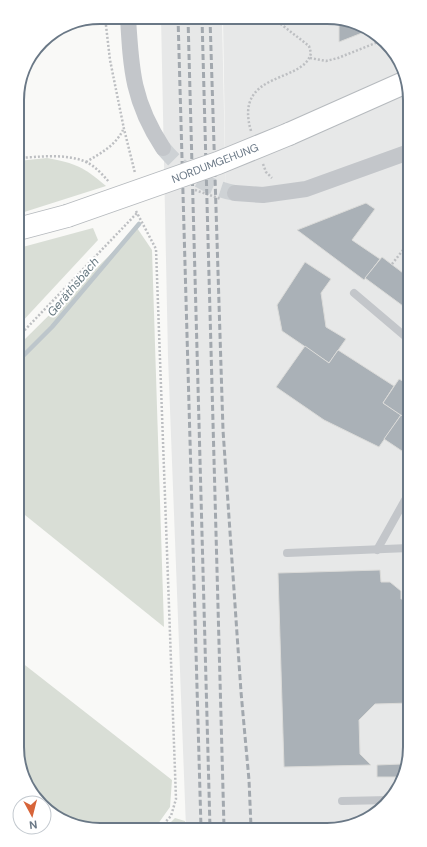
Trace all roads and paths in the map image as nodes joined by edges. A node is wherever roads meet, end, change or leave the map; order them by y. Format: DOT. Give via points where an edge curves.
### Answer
graph roads {
  1 [pos="128,24"];
  2 [pos="376,43"];
  3 [pos="310,58"];
  4 [pos="402,84"];
  5 [pos="124,129"];
  6 [pos="164,148"];
  7 [pos="403,155"];
  8 [pos="24,158"];
  9 [pos="86,162"];
  10 [pos="113,187"];
  11 [pos="236,193"];
  12 [pos="133,208"];
  13 [pos="24,227"];
  14 [pos="403,250"];
  15 [pos="392,264"];
  16 [pos="354,292"];
  17 [pos="403,335"];
  18 [pos="403,504"];
  19 [pos="403,548"];
  20 [pos="377,550"];
  21 [pos="287,553"];
  22 [pos="382,800"];
  23 [pos="342,801"];
  24 [pos="165,823"];
  1 -- 6 [label="street" via="137,94 150,127"];
  2 -- 3 [label="path" via="326,62"];
  4 -- 13 [label="main road, NORDUMGEHUNG, bridge" via="218,163 67,216"];
  5 -- 9 [label="path" via="112,146"];
  7 -- 11 [label="street" via="306,189 263,196"];
  8 -- 9 [label="path" via="50,156"];
  9 -- 10 [label="path"];
  12 -- 24 [label="path" via="156,249 176,799 171,816"];
  14 -- 15 [label="path"];
  16 -- 17 [label="lane"];
  18 -- 20 [label="lane"];
  19 -- 20 [label="lane"];
  20 -- 21 [label="lane"];
  22 -- 23 [label="lane"];
}
